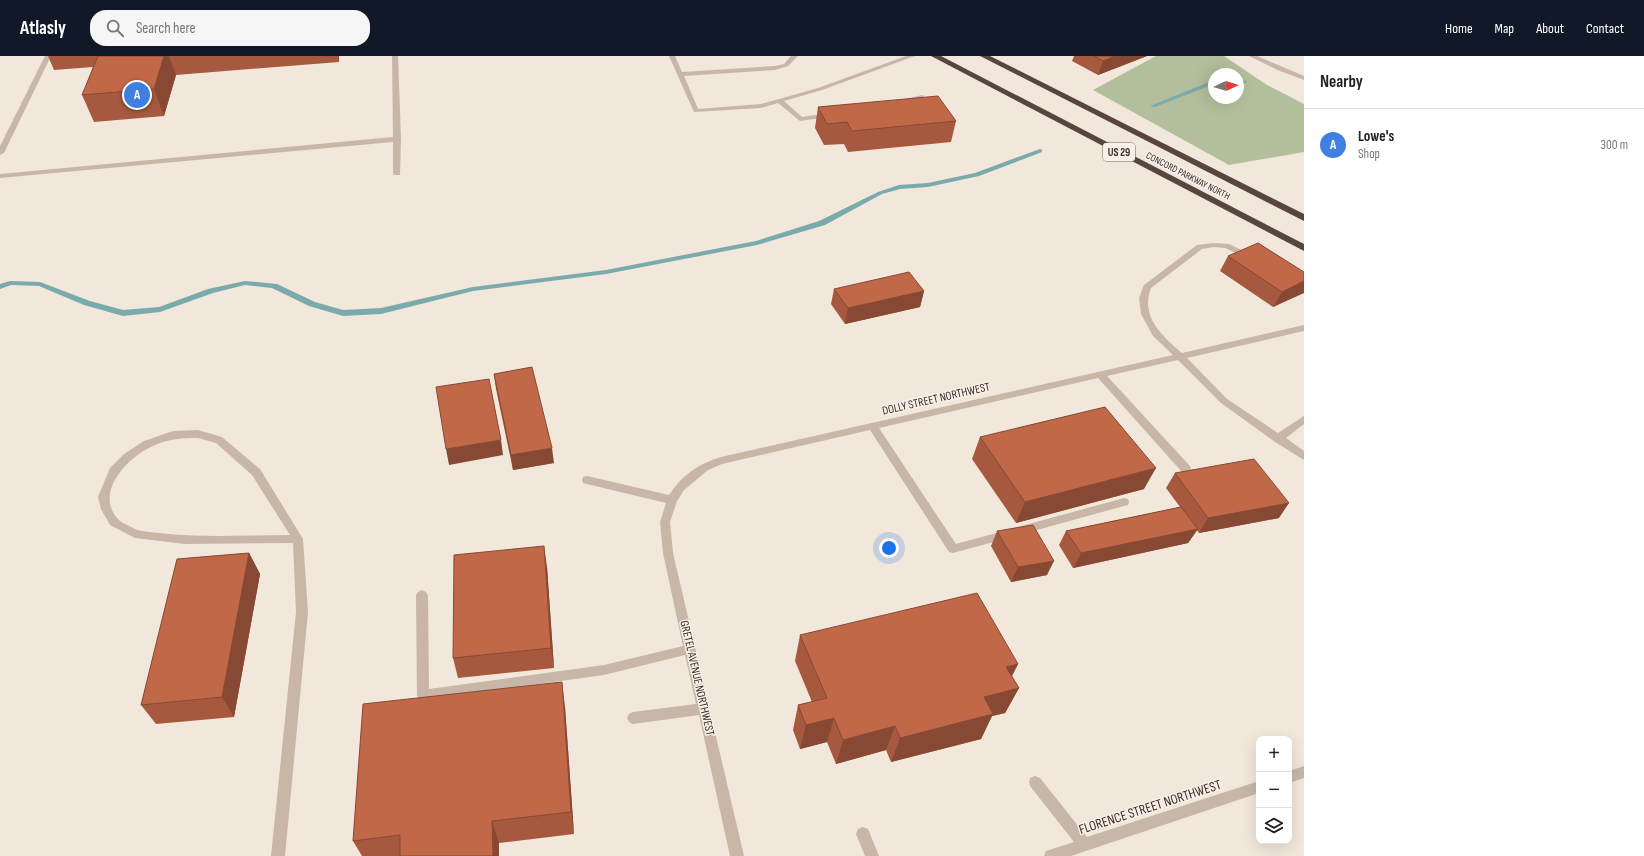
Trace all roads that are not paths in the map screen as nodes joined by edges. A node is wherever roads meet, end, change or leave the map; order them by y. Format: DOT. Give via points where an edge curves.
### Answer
graph roads {
  1 [pos="48,56"];
  2 [pos="395,56"];
  3 [pos="672,56"];
  4 [pos="795,56"];
  5 [pos="912,56"];
  6 [pos="935,56"];
  7 [pos="984,56"];
  8 [pos="1252,56"];
  9 [pos="680,74"];
  10 [pos="1304,78"];
  11 [pos="922,97"];
  12 [pos="780,101"];
  13 [pos="899,101"];
  14 [pos="839,113"];
  15 [pos="397,139"];
  16 [pos="0,153"];
  17 [pos="397,173"];
  18 [pos="0,176"];
  19 [pos="1304,218"];
  20 [pos="1304,248"];
  21 [pos="1257,260"];
  22 [pos="1304,328"];
  23 [pos="1180,356"];
  24 [pos="1100,374"];
  25 [pos="1304,419"];
  26 [pos="873,427"];
  27 [pos="1278,439"];
  28 [pos="1304,456"];
  29 [pos="1186,469"];
  30 [pos="587,480"];
  31 [pos="672,500"];
  32 [pos="1124,502"];
  33 [pos="298,539"];
  34 [pos="422,595"];
  35 [pos="690,649"];
  36 [pos="704,709"];
  37 [pos="634,718"];
  38 [pos="1304,772"];
  39 [pos="1292,776"];
  40 [pos="1035,782"];
  41 [pos="1256,788"];
  42 [pos="863,834"];
  43 [pos="1085,845"];
  44 [pos="278,856"];
  45 [pos="737,856"];
  46 [pos="872,856"];
  47 [pos="1051,856"];
  1 -- 16 [label="street"];
  2 -- 15 [label="street"];
  3 -- 9 [label="street"];
  4 -- 9 [label="street" via="786,65 775,68"];
  5 -- 12 [label="street"];
  6 -- 20 [label="highway, CONCORD PARKWAY NORTH / US 29"];
  7 -- 19 [label="highway, CONCORD PARKWAY NORTH / US 29"];
  8 -- 10 [label="street"];
  9 -- 12 [label="street" via="696,111 761,106"];
  11 -- 13 [label="street"];
  12 -- 14 [label="street" via="800,119"];
  15 -- 17 [label="street"];
  15 -- 18 [label="street"];
  21 -- 23 [label="street" via="1226,246 1214,244 1200,248 1147,287 1143,298 1145,314 1150,325 1157,336"];
  22 -- 23 [label="street, DOLLY STREET NORTHWEST"];
  23 -- 24 [label="street, DOLLY STREET NORTHWEST"];
  23 -- 27 [label="street" via="1224,401"];
  24 -- 26 [label="street, DOLLY STREET NORTHWEST"];
  24 -- 29 [label="street"];
  25 -- 27 [label="street"];
  26 -- 31 [label="street, DOLLY STREET NORTHWEST" via="704,467 680,487"];
  26 -- 32 [label="street" via="953,549"];
  27 -- 28 [label="street"];
  30 -- 31 [label="street"];
  31 -- 35 [label="street, GRETEL AVENUE NORTHWEST" via="665,522 668,552"];
  33 -- 33 [label="street" via="256,472 219,440 198,434 174,435 147,444 114,471 103,497 106,509 114,522 134,534 185,540"];
  33 -- 44 [label="street" via="302,612"];
  34 -- 35 [label="street" via="423,695 604,670"];
  35 -- 36 [label="street, GRETEL AVENUE NORTHWEST"];
  36 -- 37 [label="street"];
  36 -- 45 [label="street, GRETEL AVENUE NORTHWEST"];
  38 -- 39 [label="street"];
  40 -- 43 [label="street"];
  41 -- 43 [label="street, FLORENCE STREET NORTHWEST"];
  42 -- 46 [label="street"];
  43 -- 47 [label="street, FLORENCE STREET NORTHWEST"];
}
